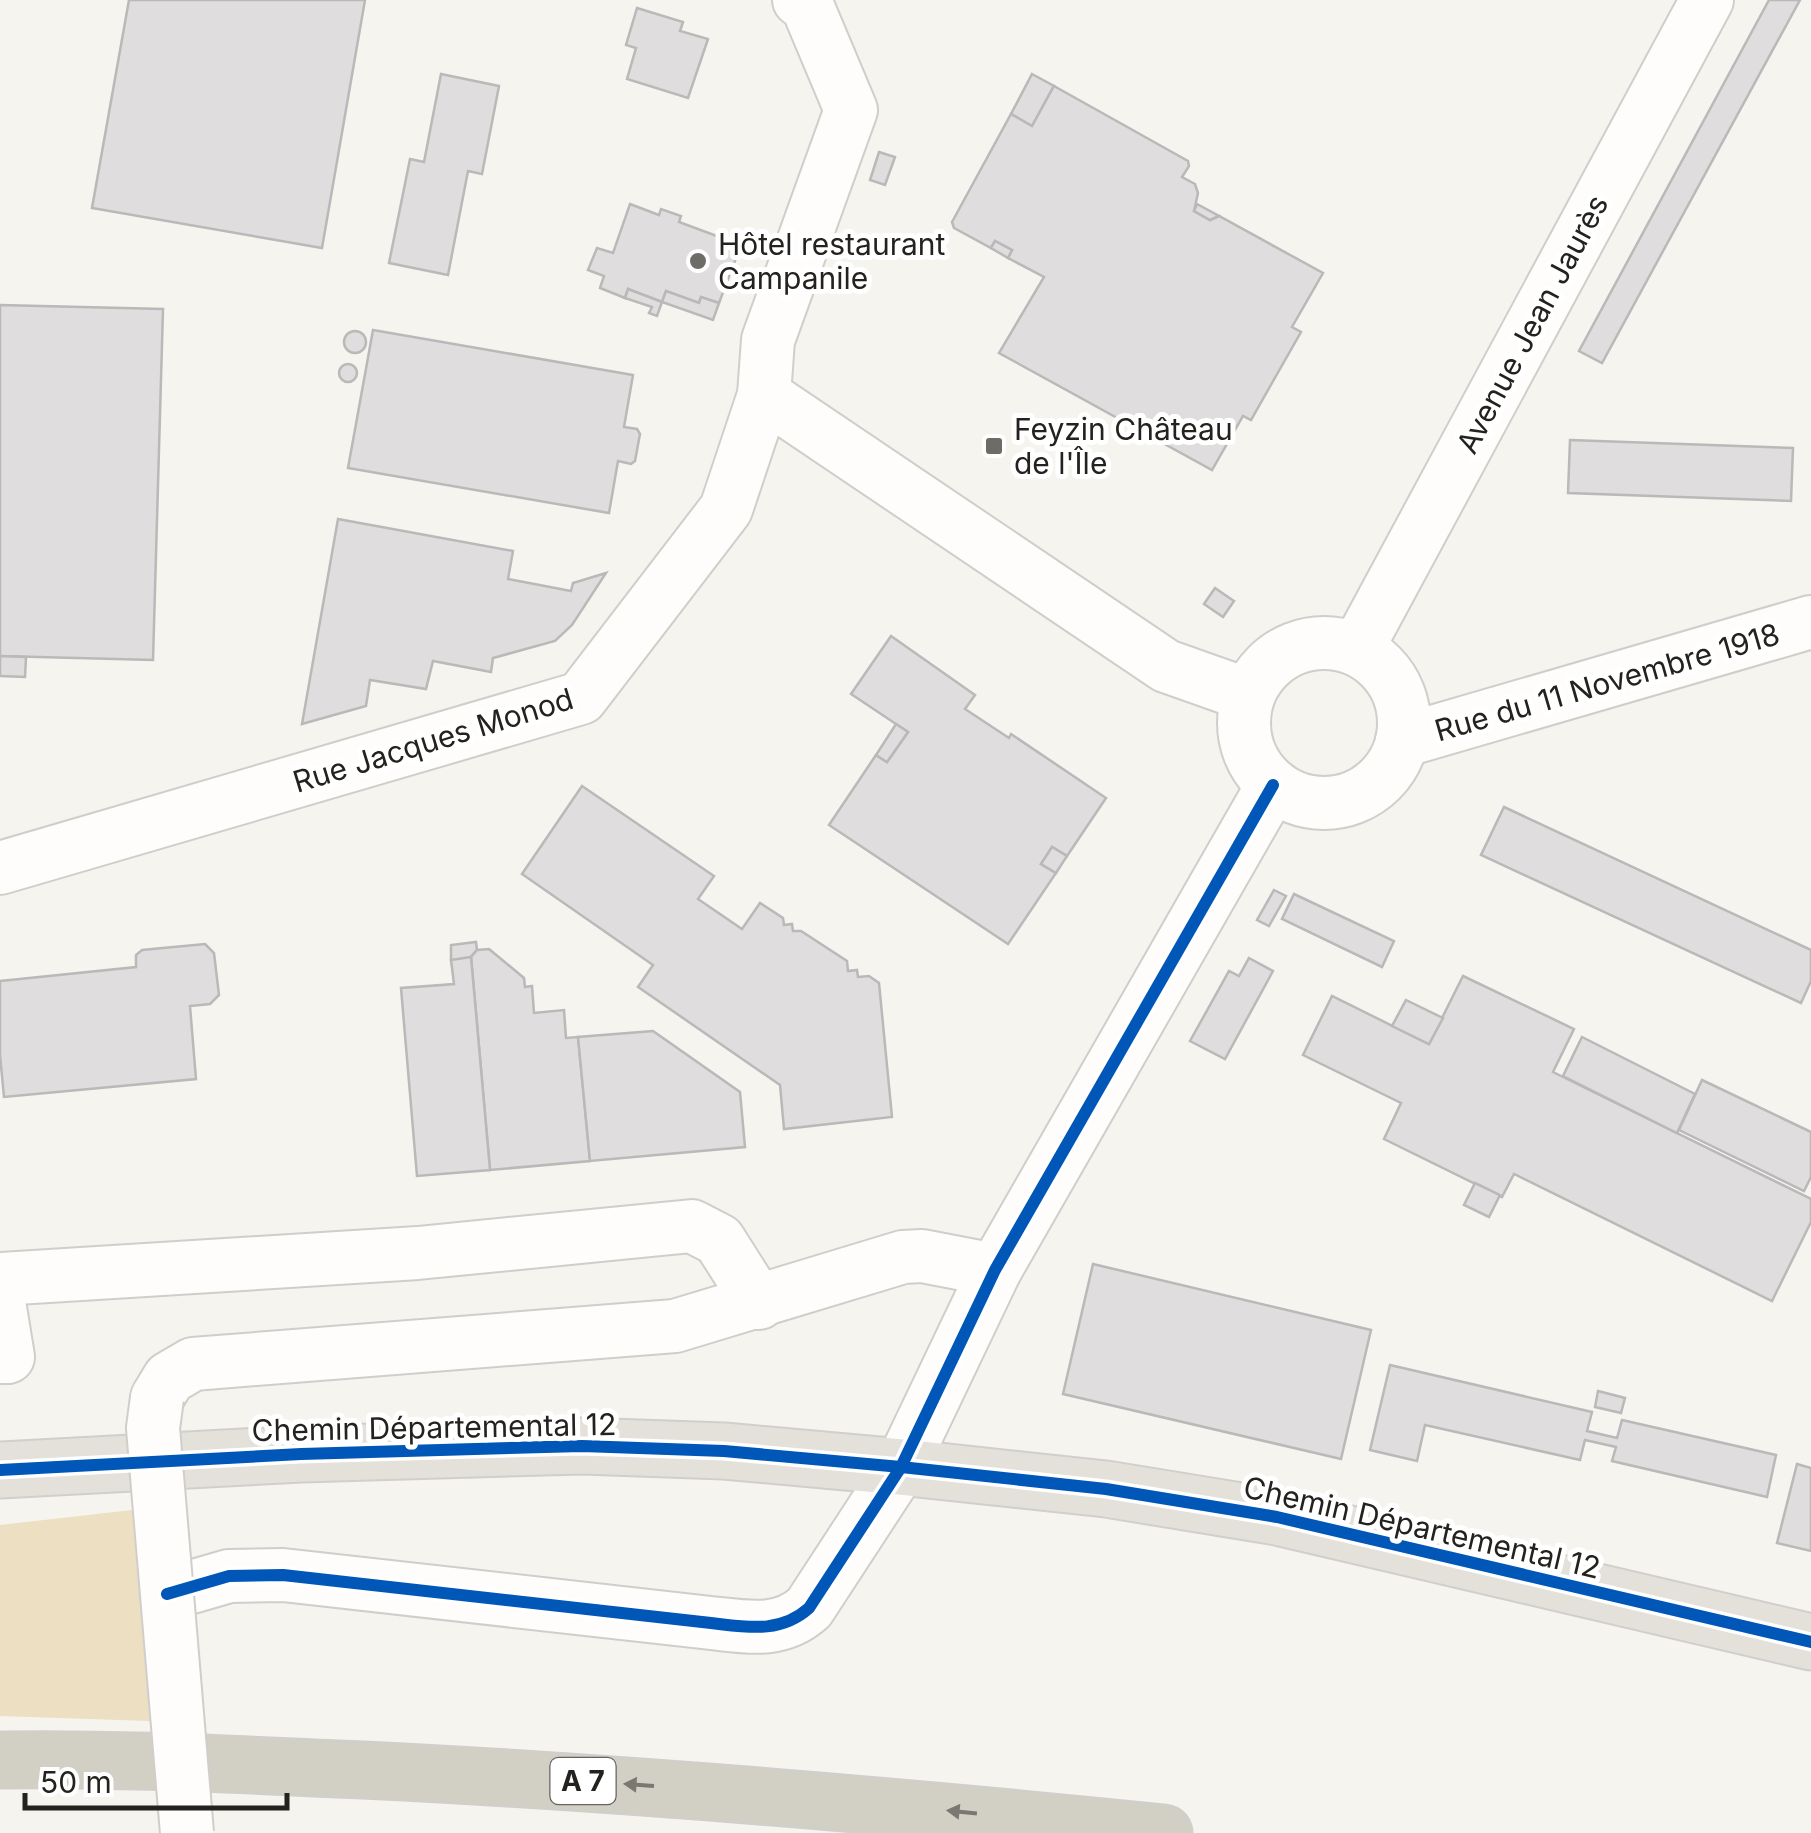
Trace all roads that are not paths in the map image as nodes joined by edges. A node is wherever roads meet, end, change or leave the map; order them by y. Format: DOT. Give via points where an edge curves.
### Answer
graph roads {
  1 [pos="799,0"];
  2 [pos="1707,0"];
  3 [pos="764,395"];
  4 [pos="1811,622"];
  5 [pos="1356,648"];
  6 [pos="1248,695"];
  7 [pos="1402,741"];
  8 [pos="1273,785"];
  9 [pos="0,868"];
  10 [pos="995,1270"];
  11 [pos="0,1280"];
  12 [pos="758,1303"];
  13 [pos="0,1308"];
  14 [pos="0,1357"];
  15 [pos="900,1467"];
  16 [pos="0,1470"];
  17 [pos="167,1594"];
  18 [pos="1811,1642"];
  19 [pos="0,1760"];
  20 [pos="187,1833"];
  21 [pos="1164,1833"];
  1 -- 3 [label="street, Rue Jacques Monod" via="806,3 851,110 768,340"];
  2 -- 5 [label="street, Avenue Jean Jaurès"];
  3 -- 6 [label="street" via="1166,666"];
  3 -- 9 [label="street, Rue Jacques Monod" via="726,509 581,698"];
  4 -- 7 [label="street, Rue du 11 Novembre 1918"];
  5 -- 6 [label="street" via="1324,642 1292,648 1265,667"];
  5 -- 7 [label="street" via="1396,687"];
  6 -- 8 [label="street" via="1246,744"];
  7 -- 8 [label="street" via="1373,786 1349,799 1322,803"];
  8 -- 10 [label="street"];
  10 -- 12 [label="street" via="903,1257"];
  10 -- 15 [label="street"];
  11 -- 12 [label="street" via="418,1253 692,1226 719,1240"];
  12 -- 17 [label="street, bridge" via="675,1326 612,1333 193,1364 169,1378 157,1398 153,1428"];
  13 -- 14 [label="street" via="8,1357"];
  15 -- 16 [label="main road, Chemin Départemental 12" via="582,1446"];
  15 -- 17 [label="street" via="809,1608 794,1622 771,1627 283,1575 228,1576"];
  15 -- 18 [label="main road, Chemin Départemental 12" via="1277,1516"];
  17 -- 20 [label="street, bridge"];
  21 -- 19 [label="highway, A 7, one-way" via="563,1779"];
}
